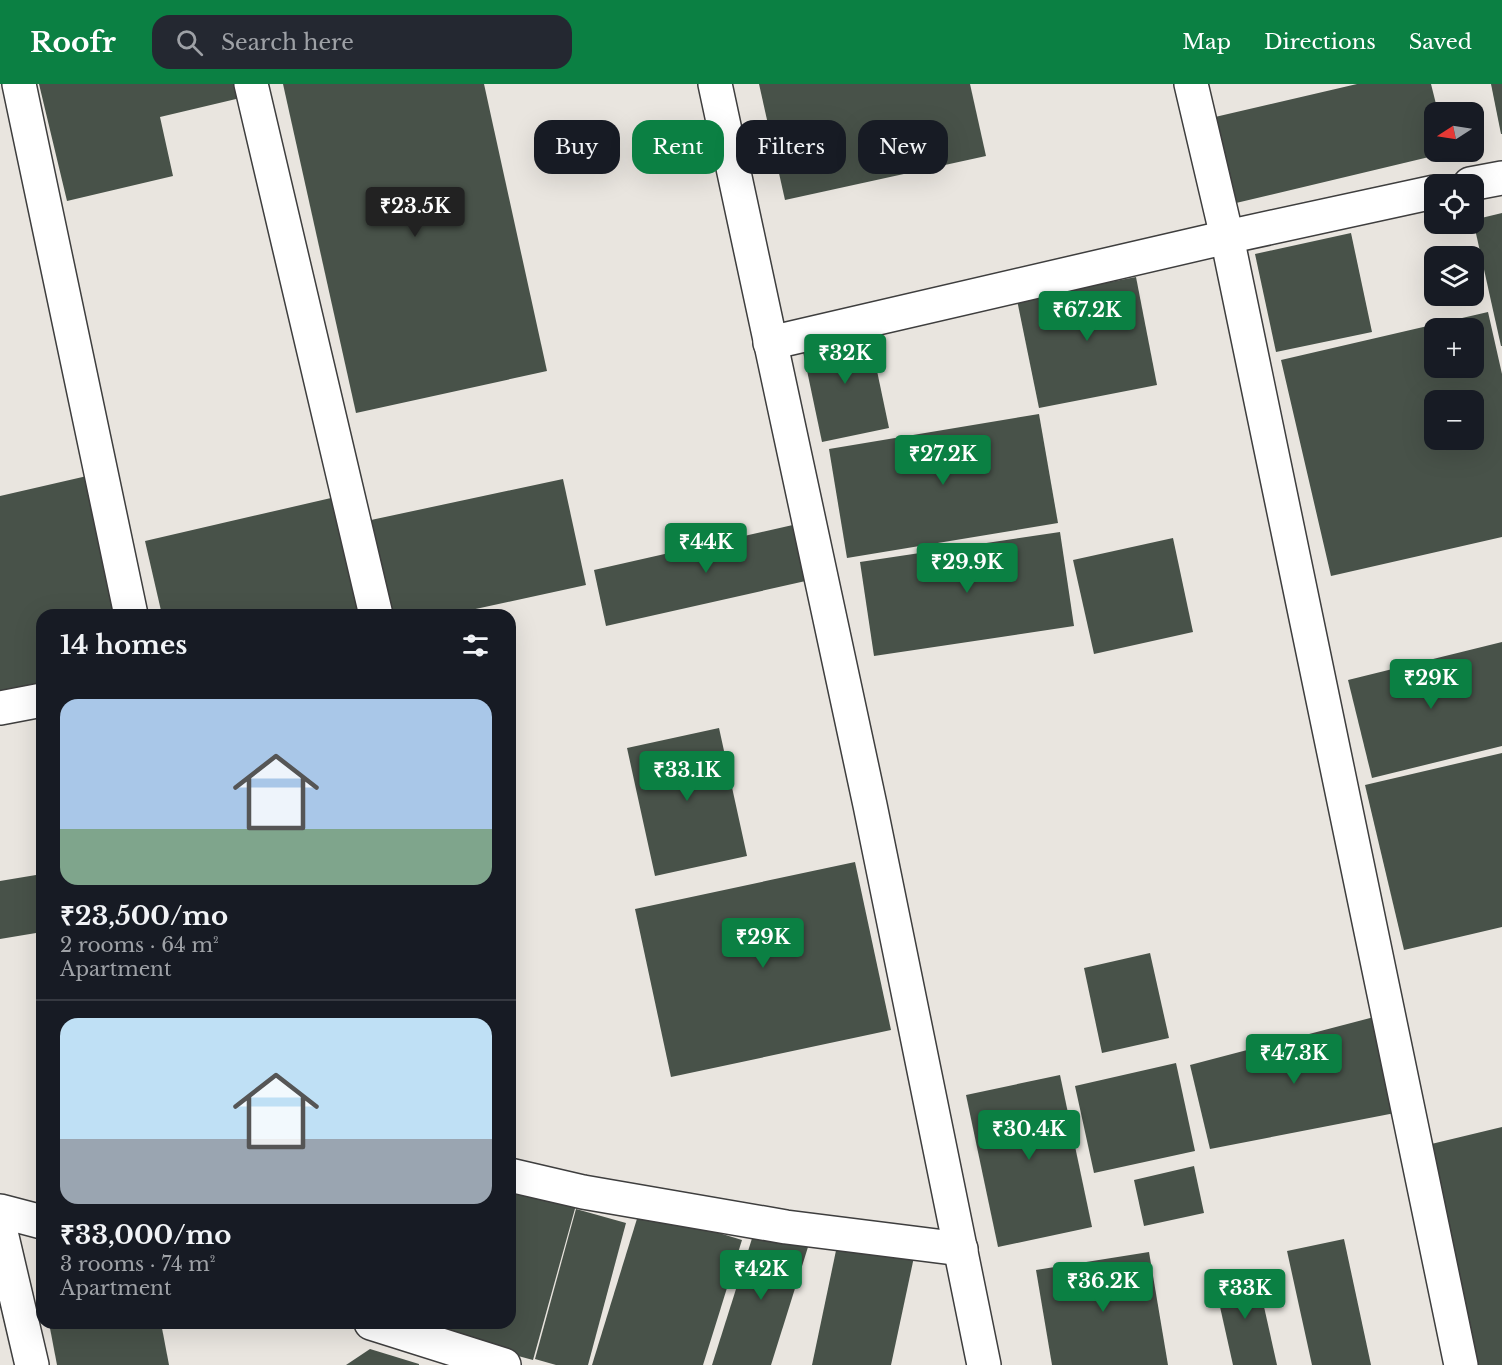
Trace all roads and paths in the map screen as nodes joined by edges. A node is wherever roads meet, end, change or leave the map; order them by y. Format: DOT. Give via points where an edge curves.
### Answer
graph roads {
  1 [pos="19,84"];
  2 [pos="251,84"];
  3 [pos="715,84"];
  4 [pos="1191,84"];
  5 [pos="1502,178"];
  6 [pos="1484,181"];
  7 [pos="1424,194"];
  8 [pos="1227,237"];
  9 [pos="770,343"];
  10 [pos="129,609"];
  11 [pos="375,609"];
  12 [pos="36,701"];
  13 [pos="0,708"];
  14 [pos="516,1176"];
  15 [pos="0,1211"];
  16 [pos="36,1220"];
  17 [pos="0,1228"];
  18 [pos="961,1249"];
  19 [pos="389,1329"];
  20 [pos="495,1364"];
  21 [pos="32,1365"];
  22 [pos="984,1365"];
  23 [pos="1461,1365"];
  1 -- 10 [label="street"];
  2 -- 11 [label="street"];
  3 -- 9 [label="street"];
  4 -- 8 [label="street"];
  5 -- 6 [label="street"];
  7 -- 8 [label="street"];
  8 -- 9 [label="street"];
  8 -- 23 [label="street"];
  9 -- 18 [label="street"];
  12 -- 13 [label="street"];
  14 -- 18 [label="street" via="786,1227"];
  15 -- 16 [label="street"];
  17 -- 21 [label="street"];
  18 -- 22 [label="street"];
  19 -- 20 [label="street"];
}
